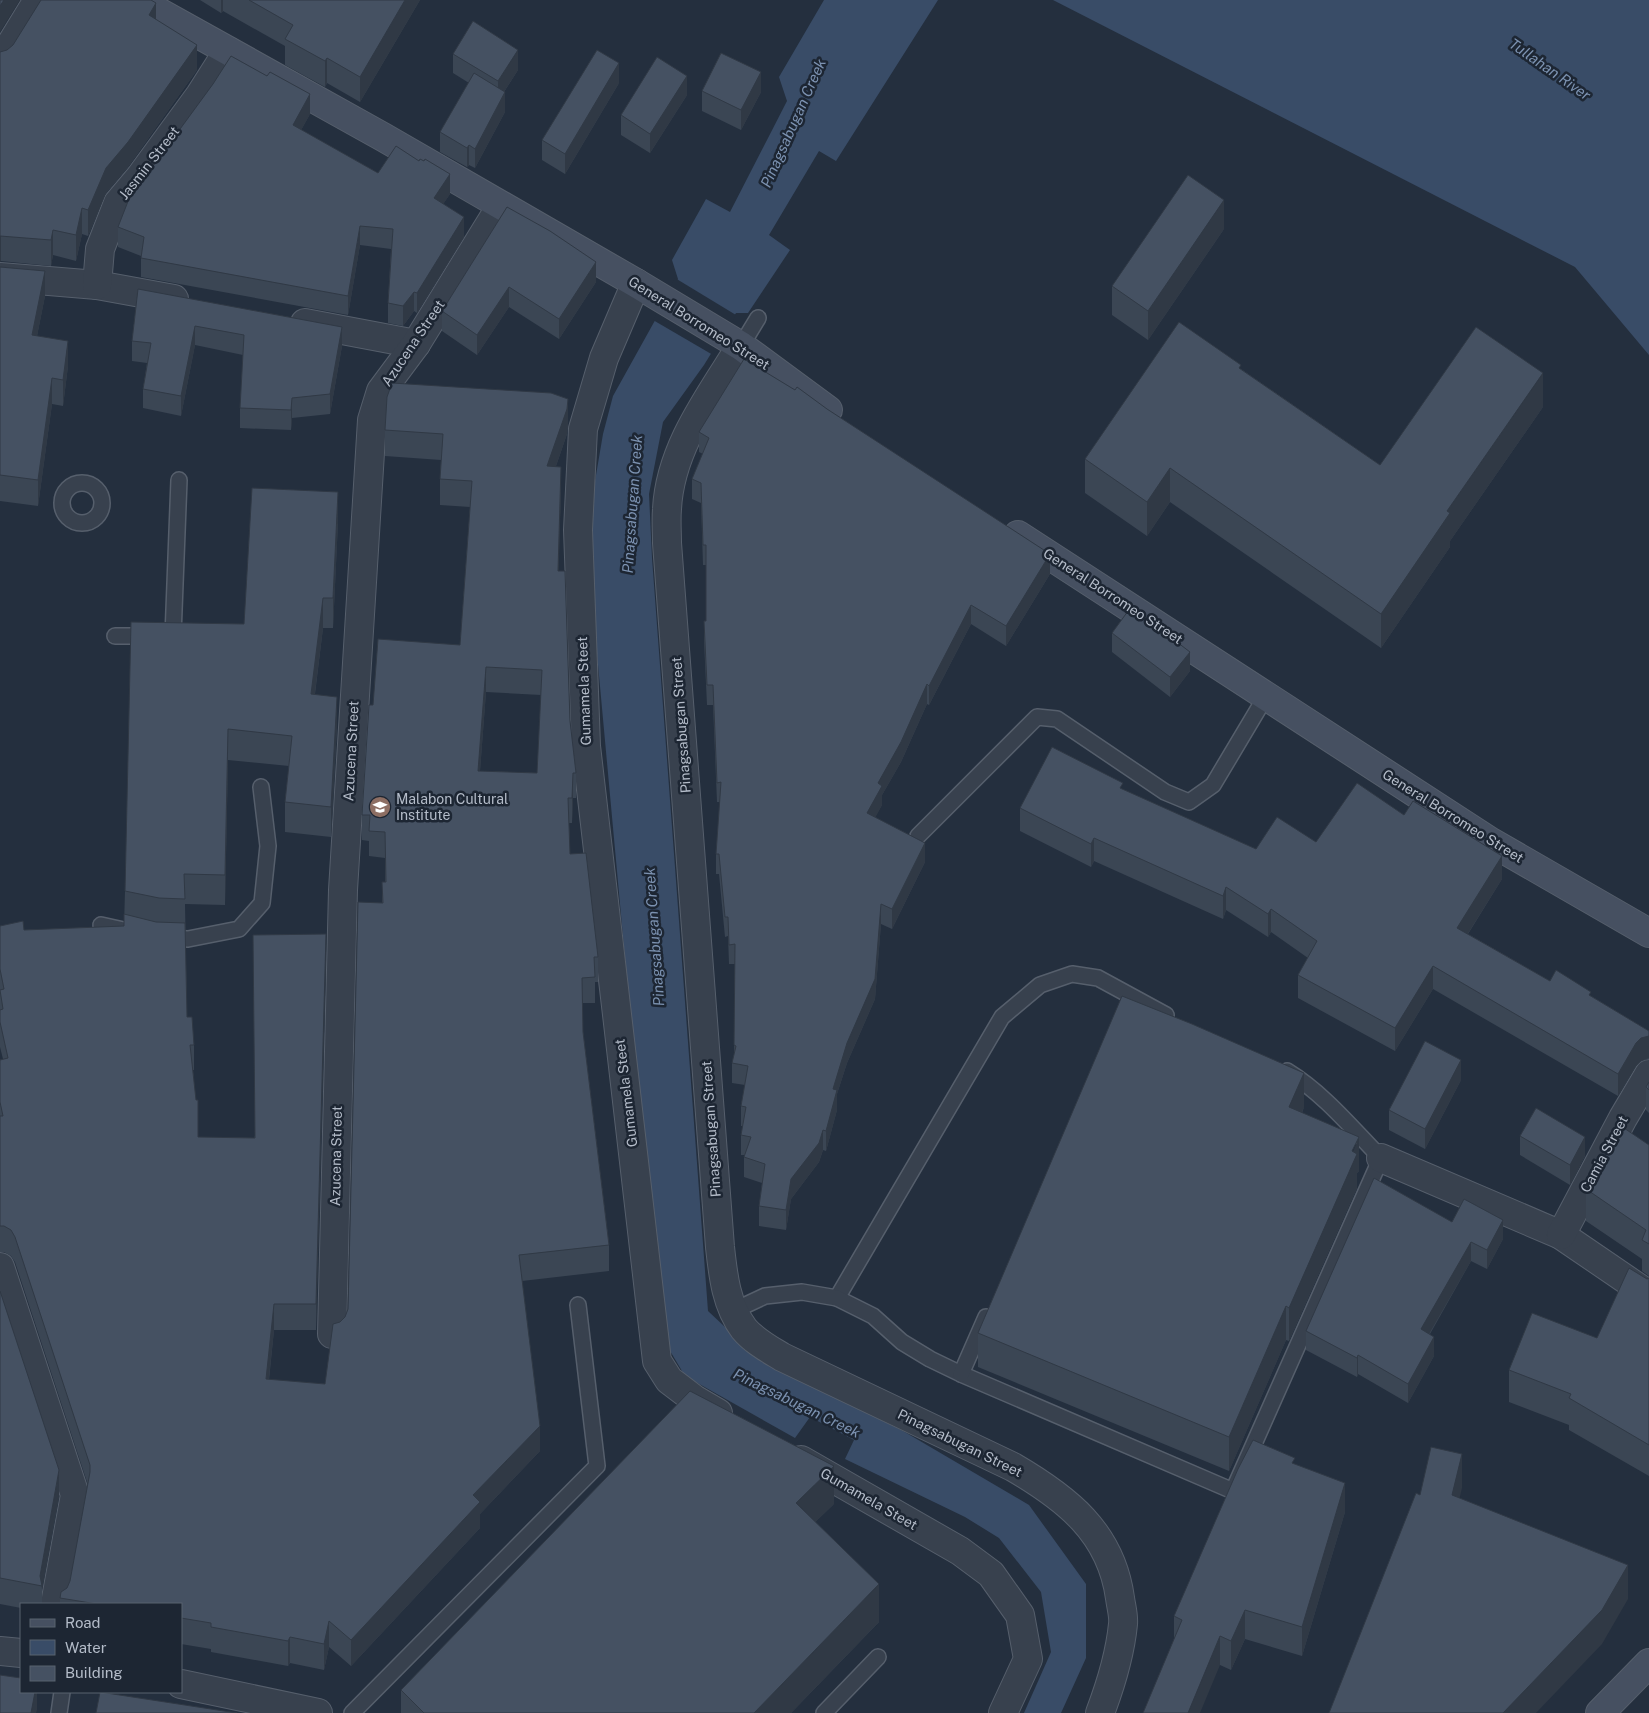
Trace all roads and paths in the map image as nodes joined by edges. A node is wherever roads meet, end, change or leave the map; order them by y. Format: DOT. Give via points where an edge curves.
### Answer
graph roads {
  1 [pos="38,0"];
  2 [pos="137,0"];
  3 [pos="228,51"];
  4 [pos="0,62"];
  5 [pos="501,206"];
  6 [pos="0,277"];
  7 [pos="636,283"];
  8 [pos="97,285"];
  9 [pos="194,303"];
  10 [pos="758,318"];
  11 [pos="281,319"];
  12 [pos="731,340"];
  13 [pos="416,344"];
  14 [pos="852,426"];
  15 [pos="179,480"];
  16 [pos="1001,523"];
  17 [pos="116,636"];
  18 [pos="1266,696"];
  19 [pos="261,787"];
  20 [pos="918,836"];
  21 [pos="100,925"];
  22 [pos="1649,933"];
  23 [pos="1181,1023"];
  24 [pos="1270,1064"];
  25 [pos="1649,1074"];
  26 [pos="1381,1158"];
  27 [pos="1561,1235"];
  28 [pos="0,1267"];
  29 [pos="1649,1295"];
  30 [pos="837,1298"];
  31 [pos="992,1302"];
  32 [pos="578,1305"];
  33 [pos="732,1311"];
  34 [pos="332,1334"];
  35 [pos="961,1374"];
  36 [pos="737,1424"];
  37 [pos="780,1448"];
  38 [pos="55,1603"];
  39 [pos="0,1651"];
  40 [pos="20,1653"];
  41 [pos="878,1657"];
  42 [pos="1649,1662"];
  43 [pos="182,1684"];
  44 [pos="62,1693"];
  45 [pos="59,1713"];
  46 [pos="318,1713"];
  47 [pos="352,1713"];
  48 [pos="824,1713"];
  49 [pos="1003,1713"];
  50 [pos="1100,1713"];
  51 [pos="1600,1713"];
  1 -- 4 [label="street"];
  2 -- 3 [label="street, General Borromeo Street"];
  3 -- 5 [label="street, General Borromeo Street"];
  3 -- 8 [label="street, Jasmin Street" via="200,95 118,203 100,249"];
  5 -- 7 [label="street, General Borromeo Street"];
  5 -- 13 [label="street, Azucena Street"];
  6 -- 8 [label="street"];
  7 -- 12 [label="street, General Borromeo Street"];
  7 -- 36 [label="street, Gumamela Steet" via="604,358 583,429 578,530 586,746 657,1361 669,1380"];
  8 -- 9 [label="street"];
  10 -- 12 [label="lane"];
  11 -- 13 [label="street"];
  12 -- 14 [label="street, General Borromeo Street"];
  12 -- 33 [label="street, Pinagsabugan Street" via="683,446 672,476 666,508 720,1247 724,1284"];
  13 -- 34 [label="street, Azucena Street" via="380,392 372,420 342,890"];
  15 -- 17 [label="lane" via="178,636"];
  16 -- 18 [label="street, General Borromeo Street"];
  18 -- 20 [label="lane" via="1213,786 1189,802 1165,792 1057,719 1037,717"];
  18 -- 22 [label="street, General Borromeo Street" via="1491,842"];
  19 -- 21 [label="lane" via="268,846 262,903 239,930 188,939 158,938"];
  23 -- 30 [label="lane" via="1123,999 1098,978 1072,974 1040,985 1002,1017"];
  24 -- 26 [label="lane" via="1306,1083"];
  25 -- 27 [label="street, Camia Street"];
  26 -- 27 [label="street"];
  26 -- 35 [label="lane" via="1233,1491"];
  27 -- 29 [label="street"];
  28 -- 38 [label="street" via="74,1495"];
  30 -- 33 [label="lane" via="802,1292 765,1296"];
  30 -- 35 [label="lane" via="873,1316 902,1342"];
  31 -- 35 [label="lane"];
  32 -- 47 [label="lane" via="597,1466"];
  33 -- 50 [label="street, Pinagsabugan Street" via="745,1330 782,1357 1012,1467 1044,1485 1072,1508 1099,1539 1117,1579 1124,1622 1115,1674"];
  37 -- 49 [label="street, Gumamela Steet" via="960,1551 991,1574 1020,1614 1028,1659"];
  39 -- 40 [label="street"];
  41 -- 48 [label="lane"];
  42 -- 51 [label="street"];
  43 -- 46 [label="street"];
  44 -- 45 [label="lane"];
}
